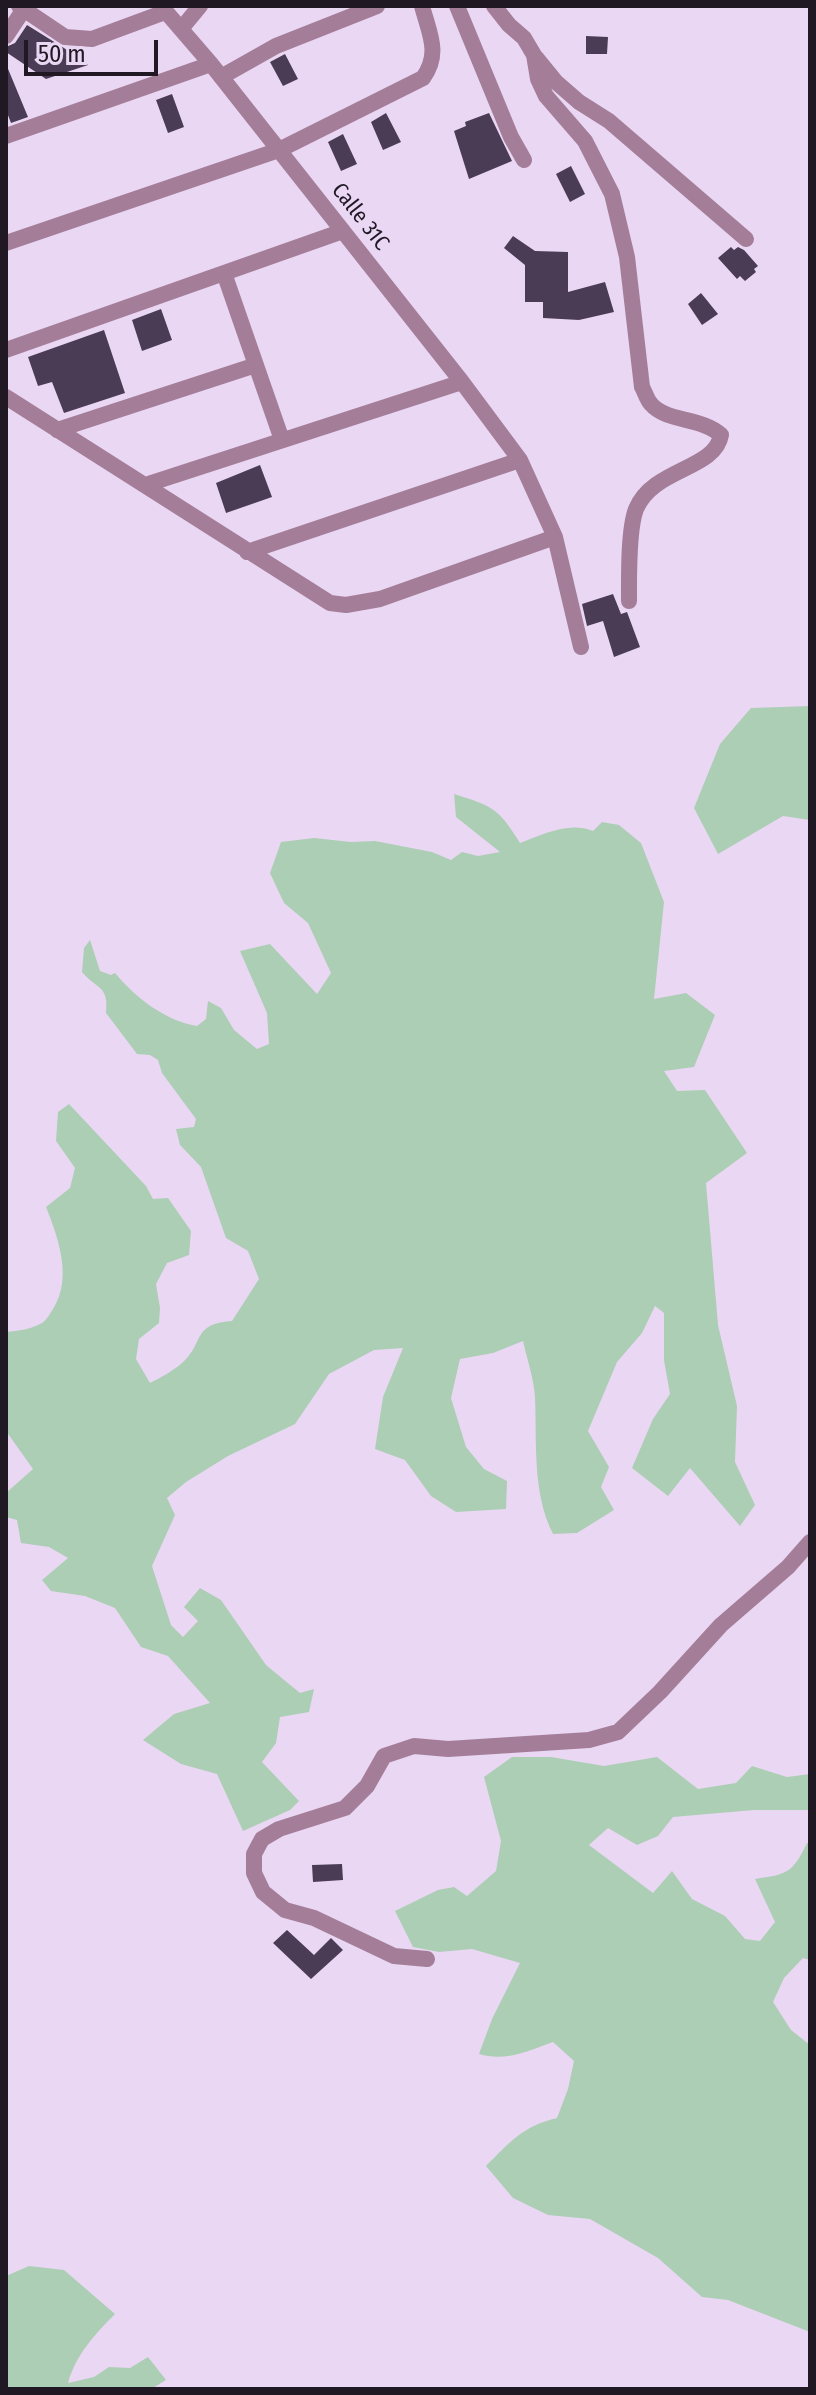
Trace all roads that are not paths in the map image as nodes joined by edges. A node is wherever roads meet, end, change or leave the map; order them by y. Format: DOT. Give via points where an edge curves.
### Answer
graph roads {
  1 [pos="200,6"];
  2 [pos="377,6"];
  3 [pos="422,6"];
  4 [pos="457,6"];
  5 [pos="494,6"];
  6 [pos="22,8"];
  7 [pos="163,9"];
  8 [pos="181,29"];
  9 [pos="6,36"];
  10 [pos="534,55"];
  11 [pos="216,71"];
  12 [pos="6,136"];
  13 [pos="279,150"];
  14 [pos="524,160"];
  15 [pos="343,231"];
  16 [pos="746,239"];
  17 [pos="6,243"];
  18 [pos="224,273"];
  19 [pos="6,350"];
  20 [pos="256,365"];
  21 [pos="462,382"];
  22 [pos="6,397"];
  23 [pos="57,430"];
  24 [pos="282,440"];
  25 [pos="520,460"];
  26 [pos="145,485"];
  27 [pos="555,537"];
  28 [pos="247,552"];
  29 [pos="629,601"];
  30 [pos="581,647"];
  31 [pos="810,1542"];
  32 [pos="427,1959"];
  1 -- 8 [label="street"];
  2 -- 11 [label="street"];
  3 -- 13 [label="street" via="434,50 433,65 423,78"];
  4 -- 14 [label="street"];
  5 -- 10 [label="street"];
  6 -- 7 [label="street" via="65,37 92,39"];
  6 -- 9 [label="street"];
  7 -- 8 [label="street, Calle 31C"];
  8 -- 11 [label="street, Calle 31C"];
  10 -- 16 [label="street" via="579,102 609,121"];
  10 -- 29 [label="street" via="546,96 585,141 612,194 627,257 642,387 663,414 701,423 721,435 719,446 705,458 651,487 636,510"];
  11 -- 12 [label="street"];
  11 -- 13 [label="street, Calle 31C"];
  13 -- 15 [label="street, Calle 31C"];
  13 -- 17 [label="street"];
  15 -- 18 [label="street"];
  15 -- 21 [label="street, Calle 31C"];
  18 -- 19 [label="street"];
  18 -- 20 [label="street"];
  20 -- 23 [label="street"];
  20 -- 24 [label="street"];
  21 -- 24 [label="street"];
  21 -- 25 [label="street, Calle 31C"];
  22 -- 23 [label="street"];
  23 -- 26 [label="street"];
  24 -- 26 [label="street"];
  25 -- 27 [label="street, Calle 31C"];
  25 -- 28 [label="street"];
  26 -- 28 [label="street"];
  27 -- 28 [label="street" via="380,599 346,605 330,603"];
  27 -- 30 [label="street, Calle 31C"];
  31 -- 32 [label="street" via="618,1732 589,1740 448,1749 414,1746 384,1756 367,1786 345,1808 262,1839 254,1854 254,1873 263,1892 285,1910 394,1956"];
}
